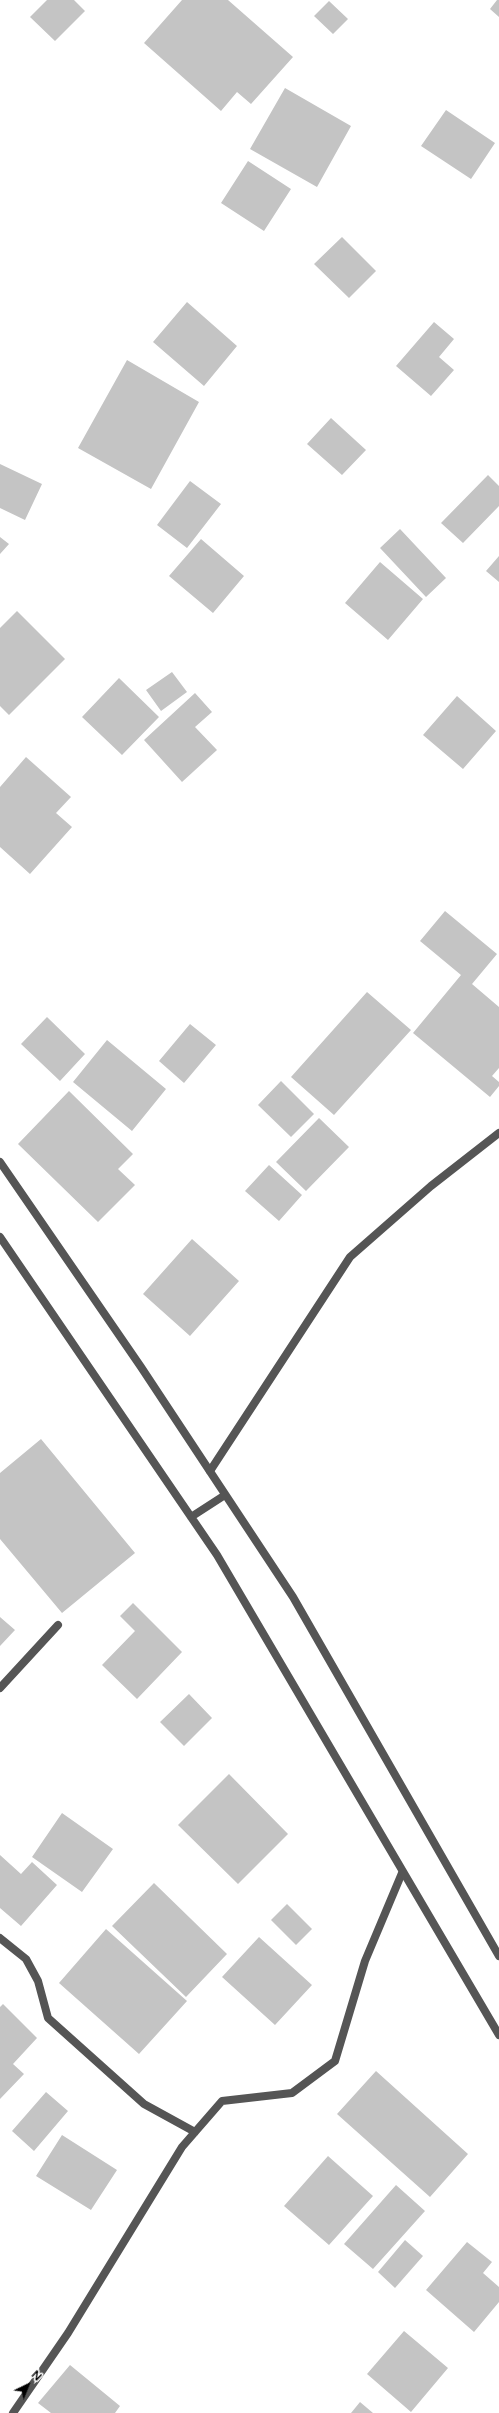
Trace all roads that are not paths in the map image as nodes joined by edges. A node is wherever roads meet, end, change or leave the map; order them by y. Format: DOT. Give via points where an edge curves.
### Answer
graph roads {
  1 [pos="499,1133"];
  2 [pos="0,1162"];
  3 [pos="0,1237"];
  4 [pos="210,1471"];
  5 [pos="225,1495"];
  6 [pos="191,1517"];
  7 [pos="58,1625"];
  8 [pos="0,1688"];
  9 [pos="402,1872"];
  10 [pos="0,1938"];
  11 [pos="499,1956"];
  12 [pos="499,2036"];
  13 [pos="195,2132"];
  14 [pos="13,2413"];
  1 -- 4 [label="street" via="432,1186 350,1257"];
  2 -- 4 [label="street"];
  3 -- 6 [label="street"];
  4 -- 5 [label="street"];
  5 -- 6 [label="street"];
  5 -- 11 [label="street" via="293,1597"];
  6 -- 9 [label="street" via="217,1555"];
  7 -- 8 [label="street"];
  9 -- 12 [label="street"];
  9 -- 13 [label="street" via="365,1961 335,2061 292,2093 222,2101"];
  10 -- 13 [label="street" via="26,1959 38,1981 48,2018 144,2104"];
  13 -- 14 [label="street" via="182,2147 68,2333"];
}
